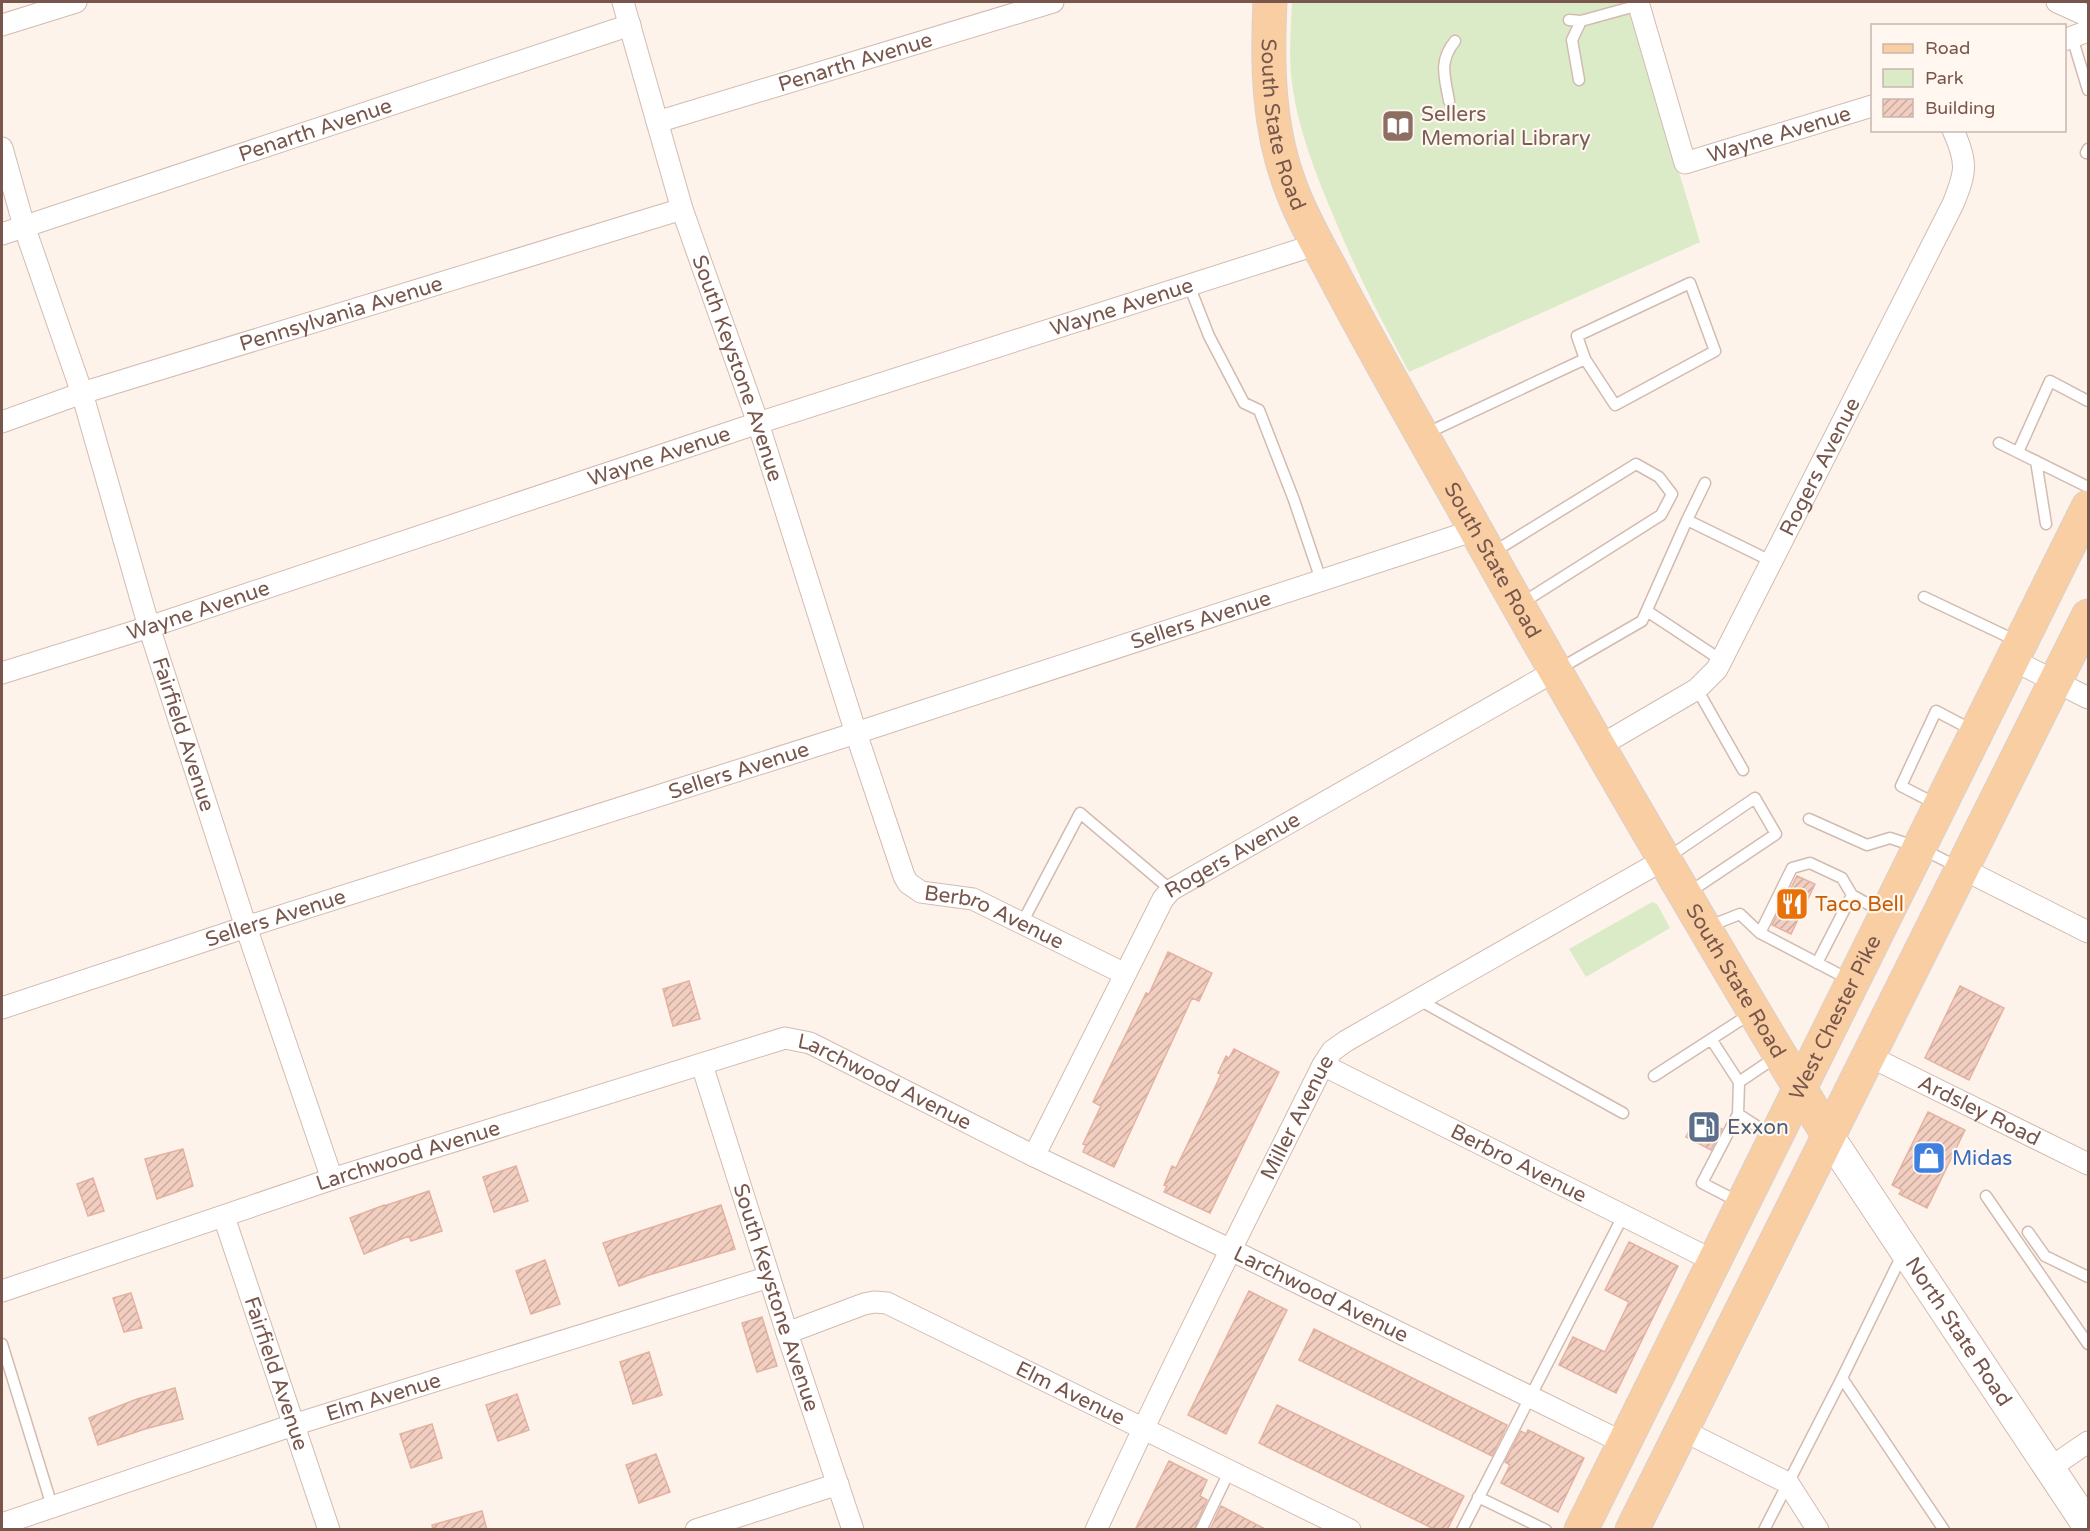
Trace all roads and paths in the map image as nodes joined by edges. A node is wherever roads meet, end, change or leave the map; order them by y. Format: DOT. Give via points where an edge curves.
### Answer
graph roads {
  1 [pos="76,2"];
  2 [pos="623,2"];
  3 [pos="1053,2"];
  4 [pos="1270,2"];
  5 [pos="2057,2"];
  6 [pos="1639,3"];
  7 [pos="2088,16"];
  8 [pos="1569,20"];
  9 [pos="1581,21"];
  10 [pos="2,25"];
  11 [pos="630,25"];
  12 [pos="2075,36"];
  13 [pos="1455,41"];
  14 [pos="1579,80"];
  15 [pos="2088,90"];
  16 [pos="1449,101"];
  17 [pos="1871,106"];
  18 [pos="657,122"];
  19 [pos="1954,132"];
  20 [pos="2,148"];
  21 [pos="682,209"];
  22 [pos="24,226"];
  23 [pos="2,234"];
  24 [pos="1318,244"];
  25 [pos="1189,285"];
  26 [pos="1585,359"];
  27 [pos="82,393"];
  28 [pos="2088,400"];
  29 [pos="2,422"];
  30 [pos="758,423"];
  31 [pos="1422,436"];
  32 [pos="1999,443"];
  33 [pos="2018,452"];
  34 [pos="2036,461"];
  35 [pos="1705,483"];
  36 [pos="2088,486"];
  37 [pos="2088,507"];
  38 [pos="1687,520"];
  39 [pos="2046,524"];
  40 [pos="1482,542"];
  41 [pos="1772,561"];
  42 [pos="1321,580"];
  43 [pos="1924,597"];
  44 [pos="1518,605"];
  45 [pos="1647,611"];
  46 [pos="2088,616"];
  47 [pos="149,627"];
  48 [pos="2017,652"];
  49 [pos="1721,660"];
  50 [pos="1556,671"];
  51 [pos="2,673"];
  52 [pos="2056,682"];
  53 [pos="1696,689"];
  54 [pos="2088,698"];
  55 [pos="1977,732"];
  56 [pos="856,733"];
  57 [pos="1598,747"];
  58 [pos="1743,770"];
  59 [pos="1940,806"];
  60 [pos="1809,819"];
  61 [pos="1920,848"];
  62 [pos="1665,859"];
  63 [pos="1963,869"];
  64 [pos="1171,890"];
  65 [pos="1686,895"];
  66 [pos="1852,895"];
  67 [pos="1887,914"];
  68 [pos="1022,923"];
  69 [pos="246,927"];
  70 [pos="1705,928"];
  71 [pos="2088,932"];
  72 [pos="1760,933"];
  73 [pos="1817,963"];
  74 [pos="1125,974"];
  75 [pos="1853,982"];
  76 [pos="1419,1000"];
  77 [pos="2,1008"];
  78 [pos="1753,1012"];
  79 [pos="1711,1039"];
  80 [pos="1779,1055"];
  81 [pos="1869,1056"];
  82 [pos="702,1065"];
  83 [pos="1323,1065"];
  84 [pos="1654,1076"];
  85 [pos="1739,1082"];
  86 [pos="1800,1088"];
  87 [pos="1623,1113"];
  88 [pos="1738,1114"];
  89 [pos="1828,1135"];
  90 [pos="1775,1138"];
  91 [pos="1034,1156"];
  92 [pos="2088,1164"];
  93 [pos="332,1179"];
  94 [pos="1986,1196"];
  95 [pos="1743,1203"];
  96 [pos="1623,1216"];
  97 [pos="224,1217"];
  98 [pos="2028,1232"];
  99 [pos="1231,1250"];
  100 [pos="1905,1250"];
  101 [pos="1714,1261"];
  102 [pos="769,1277"];
  103 [pos="2088,1277"];
  104 [pos="2,1291"];
  105 [pos="787,1333"];
  106 [pos="2,1344"];
  107 [pos="2088,1344"];
  108 [pos="1842,1378"];
  109 [pos="1529,1397"];
  110 [pos="293,1425"];
  111 [pos="1143,1427"];
  112 [pos="1682,1430"];
  113 [pos="2088,1442"];
  114 [pos="1624,1443"];
  115 [pos="2050,1468"];
  116 [pos="1230,1470"];
  117 [pos="1788,1483"];
  118 [pos="838,1484"];
  119 [pos="1478,1497"];
  120 [pos="52,1506"];
  121 [pos="25,1523"];
  122 [pos="2,1524"];
  123 [pos="2088,1526"];
  124 [pos="328,1530"];
  125 [pos="696,1530"];
  126 [pos="853,1530"];
  127 [pos="1096,1530"];
  128 [pos="1201,1530"];
  129 [pos="1350,1530"];
  130 [pos="1462,1530"];
  131 [pos="1546,1530"];
  132 [pos="1581,1530"];
  133 [pos="1632,1530"];
  134 [pos="1764,1530"];
  135 [pos="1818,1530"];
  136 [pos="1944,1530"];
  1 -- 10 [label="street"];
  2 -- 11 [label="street, South Keystone Avenue"];
  3 -- 18 [label="street, Penarth Avenue"];
  4 -- 24 [label="main road, South State Road" via="1270,101 1290,186"];
  5 -- 7 [label="street"];
  6 -- 9 [label="lane"];
  6 -- 17 [label="street, Wayne Avenue" via="1685,163"];
  8 -- 9 [label="lane"];
  9 -- 14 [label="lane" via="1572,40"];
  11 -- 18 [label="street, South Keystone Avenue"];
  11 -- 22 [label="street, Penarth Avenue"];
  12 -- 15 [label="lane"];
  13 -- 16 [label="lane" via="1446,52 1443,68"];
  18 -- 21 [label="street, South Keystone Avenue"];
  19 -- 41 [label="street, Rogers Avenue" via="1963,152 1963,178 1953,204"];
  20 -- 22 [label="street, Fairfield Avenue"];
  21 -- 27 [label="street, Pennsylvania Avenue"];
  21 -- 30 [label="street, South Keystone Avenue"];
  22 -- 23 [label="street, Penarth Avenue"];
  22 -- 27 [label="street, Fairfield Avenue"];
  24 -- 25 [label="street, Wayne Avenue"];
  24 -- 31 [label="main road, South State Road"];
  25 -- 30 [label="street, Wayne Avenue"];
  25 -- 42 [label="lane" via="1209,336 1244,403 1259,410"];
  26 -- 26 [label="lane" via="1577,336 1690,283 1715,351 1615,405"];
  26 -- 31 [label="lane"];
  27 -- 29 [label="street, Pennsylvania Avenue"];
  27 -- 47 [label="street, Fairfield Avenue"];
  28 -- 33 [label="lane" via="2050,381"];
  30 -- 47 [label="street, Wayne Avenue"];
  30 -- 56 [label="street, South Keystone Avenue"];
  31 -- 40 [label="main road, South State Road"];
  32 -- 33 [label="lane"];
  33 -- 34 [label="lane"];
  34 -- 36 [label="lane"];
  34 -- 39 [label="lane"];
  35 -- 38 [label="lane"];
  37 -- 48 [label="main road, West Chester Pike"];
  38 -- 41 [label="lane"];
  38 -- 45 [label="lane"];
  40 -- 42 [label="street, Sellers Avenue"];
  40 -- 44 [label="main road, South State Road"];
  40 -- 44 [label="lane" via="1636,464 1659,477 1671,494 1661,514"];
  41 -- 49 [label="street, Rogers Avenue"];
  42 -- 56 [label="street, Sellers Avenue"];
  43 -- 48 [label="lane"];
  44 -- 50 [label="main road, South State Road"];
  45 -- 49 [label="lane"];
  45 -- 50 [label="lane" via="1642,621"];
  46 -- 52 [label="main road"];
  47 -- 51 [label="street, Wayne Avenue"];
  47 -- 69 [label="street, Fairfield Avenue"];
  48 -- 52 [label="street"];
  48 -- 55 [label="main road, West Chester Pike"];
  49 -- 53 [label="street, Rogers Avenue"];
  50 -- 57 [label="main road, South State Road"];
  50 -- 64 [label="street, Rogers Avenue"];
  52 -- 54 [label="street"];
  52 -- 63 [label="main road"];
  53 -- 57 [label="street, Rogers Avenue"];
  53 -- 58 [label="lane"];
  55 -- 59 [label="main road, West Chester Pike"];
  55 -- 59 [label="lane" via="1936,711 1901,786"];
  56 -- 68 [label="street, Berbro Avenue" via="908,883 921,892 973,899"];
  56 -- 69 [label="street, Sellers Avenue"];
  57 -- 62 [label="main road, South State Road"];
  59 -- 61 [label="main road, West Chester Pike"];
  60 -- 61 [label="lane" via="1867,845 1890,838"];
  61 -- 63 [label="lane"];
  61 -- 67 [label="main road, West Chester Pike"];
  62 -- 65 [label="main road, South State Road"];
  62 -- 65 [label="lane" via="1755,798 1776,834"];
  62 -- 76 [label="street, Miller Avenue"];
  63 -- 71 [label="street"];
  63 -- 81 [label="main road"];
  64 -- 68 [label="lane" via="1080,813"];
  64 -- 74 [label="street, Rogers Avenue"];
  65 -- 70 [label="main road, South State Road"];
  66 -- 67 [label="lane"];
  66 -- 72 [label="lane" via="1842,878 1810,863 1792,868"];
  66 -- 73 [label="lane"];
  67 -- 75 [label="main road, West Chester Pike"];
  68 -- 74 [label="street, Berbro Avenue"];
  69 -- 77 [label="street, Sellers Avenue"];
  69 -- 93 [label="street, Fairfield Avenue"];
  70 -- 72 [label="lane" via="1740,914"];
  70 -- 78 [label="main road, South State Road"];
  72 -- 73 [label="lane"];
  73 -- 75 [label="lane"];
  74 -- 91 [label="street, Rogers Avenue"];
  75 -- 86 [label="main road, West Chester Pike"];
  76 -- 83 [label="street, Miller Avenue" via="1346,1041 1332,1051"];
  76 -- 87 [label="lane"];
  78 -- 79 [label="lane"];
  78 -- 80 [label="main road, South State Road"];
  79 -- 84 [label="lane"];
  79 -- 85 [label="lane"];
  80 -- 85 [label="lane"];
  80 -- 86 [label="main road, South State Road"];
  81 -- 89 [label="main road"];
  81 -- 92 [label="street, Ardsley Road"];
  82 -- 91 [label="street, Larchwood Avenue" via="785,1038 796,1039"];
  82 -- 93 [label="street, Larchwood Avenue"];
  82 -- 102 [label="street, South Keystone Avenue"];
  83 -- 96 [label="street, Berbro Avenue"];
  83 -- 99 [label="street, Miller Avenue"];
  85 -- 88 [label="lane"];
  86 -- 89 [label="main road, South State Road"];
  86 -- 90 [label="main road, West Chester Pike"];
  88 -- 90 [label="lane"];
  88 -- 95 [label="lane" via="1702,1183"];
  89 -- 100 [label="main road, North State Road"];
  89 -- 112 [label="main road"];
  90 -- 95 [label="main road, West Chester Pike"];
  91 -- 99 [label="street, Larchwood Avenue"];
  93 -- 97 [label="street, Larchwood Avenue"];
  94 -- 107 [label="lane"];
  95 -- 101 [label="main road, West Chester Pike"];
  96 -- 101 [label="street, Berbro Avenue"];
  96 -- 109 [label="lane"];
  97 -- 104 [label="street, Larchwood Avenue"];
  97 -- 110 [label="street, Fairfield Avenue"];
  98 -- 103 [label="lane" via="2045,1256"];
  99 -- 109 [label="street, Larchwood Avenue"];
  99 -- 111 [label="street, Miller Avenue"];
  100 -- 108 [label="lane"];
  100 -- 115 [label="main road, North State Road"];
  101 -- 114 [label="main road, West Chester Pike"];
  102 -- 105 [label="street, South Keystone Avenue"];
  102 -- 110 [label="street, Elm Avenue"];
  105 -- 111 [label="street, Elm Avenue" via="864,1304 887,1303"];
  105 -- 118 [label="street, South Keystone Avenue"];
  106 -- 120 [label="lane"];
  108 -- 117 [label="lane"];
  108 -- 136 [label="lane"];
  109 -- 114 [label="street, Larchwood Avenue"];
  109 -- 119 [label="lane"];
  110 -- 120 [label="street, Elm Avenue"];
  110 -- 124 [label="street, Fairfield Avenue"];
  111 -- 116 [label="street, Elm Avenue"];
  111 -- 127 [label="street, Miller Avenue"];
  112 -- 117 [label="street"];
  112 -- 133 [label="main road"];
  113 -- 115 [label="street"];
  114 -- 132 [label="main road, West Chester Pike"];
  115 -- 123 [label="main road, North State Road"];
  116 -- 128 [label="lane"];
  116 -- 129 [label="street, Elm Avenue"];
  117 -- 134 [label="lane"];
  117 -- 135 [label="street"];
  118 -- 125 [label="street"];
  118 -- 126 [label="street, South Keystone Avenue"];
  119 -- 130 [label="lane"];
  119 -- 131 [label="lane"];
  120 -- 121 [label="street, Elm Avenue"];
  121 -- 122 [label="street, Elm Avenue"];
}
